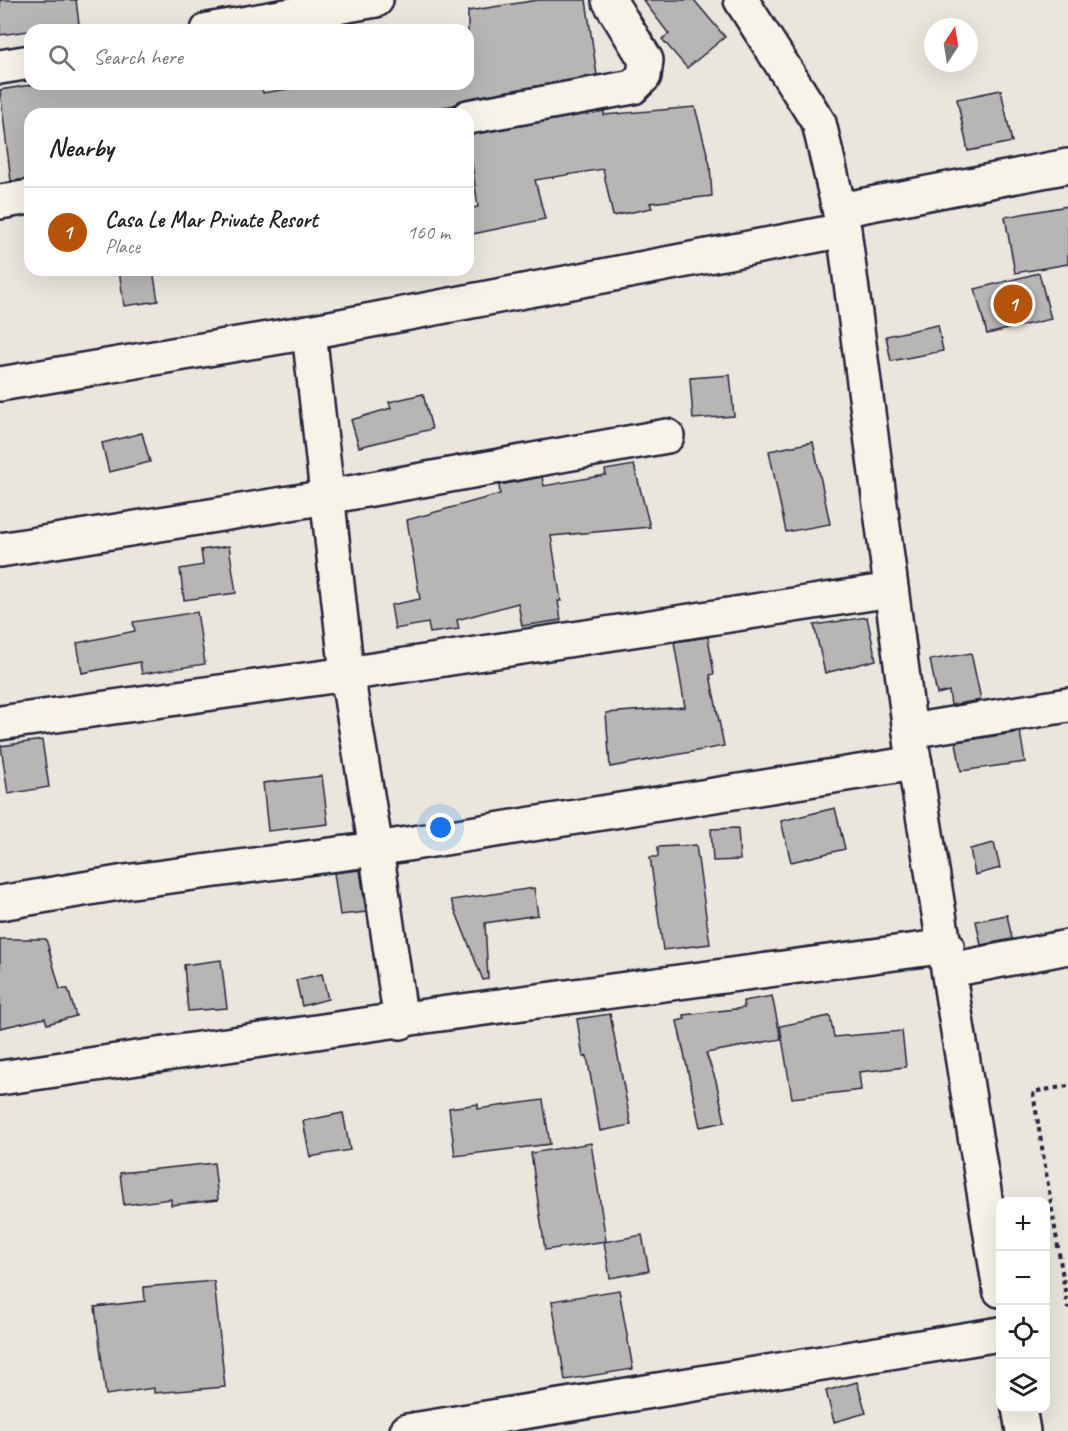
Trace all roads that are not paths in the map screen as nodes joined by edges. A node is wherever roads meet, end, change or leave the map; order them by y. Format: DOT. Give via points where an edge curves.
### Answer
graph roads {
  1 [pos="376,0"];
  2 [pos="609,0"];
  3 [pos="741,0"];
  4 [pos="242,24"];
  5 [pos="24,63"];
  6 [pos="0,67"];
  7 [pos="474,116"];
  8 [pos="1068,166"];
  9 [pos="24,198"];
  10 [pos="0,202"];
  11 [pos="842,220"];
  12 [pos="309,332"];
  13 [pos="0,384"];
  14 [pos="667,436"];
  15 [pos="327,497"];
  16 [pos="0,550"];
  17 [pos="891,590"];
  18 [pos="347,674"];
  19 [pos="1068,705"];
  20 [pos="0,723"];
  21 [pos="910,731"];
  22 [pos="915,763"];
  23 [pos="376,849"];
  24 [pos="0,903"];
  25 [pos="1068,947"];
  26 [pos="949,958"];
  27 [pos="400,1022"];
  28 [pos="0,1078"];
  29 [pos="996,1264"];
  30 [pos="996,1335"];
  31 [pos="1020,1413"];
  32 [pos="407,1431"];
  33 [pos="1023,1431"];
  1 -- 4 [label="street"];
  2 -- 7 [label="street" via="646,60 644,76 633,87"];
  3 -- 11 [label="street" via="819,123"];
  5 -- 6 [label="street"];
  8 -- 11 [label="street"];
  9 -- 10 [label="street"];
  11 -- 12 [label="street"];
  11 -- 17 [label="street"];
  12 -- 13 [label="street"];
  12 -- 15 [label="street"];
  14 -- 15 [label="street"];
  15 -- 16 [label="street"];
  15 -- 18 [label="street"];
  17 -- 18 [label="street"];
  17 -- 21 [label="street"];
  18 -- 20 [label="street"];
  18 -- 23 [label="street"];
  19 -- 21 [label="street"];
  21 -- 22 [label="street"];
  22 -- 23 [label="street"];
  22 -- 26 [label="street"];
  23 -- 24 [label="street" via="125,882"];
  23 -- 27 [label="street"];
  25 -- 26 [label="street"];
  26 -- 27 [label="street"];
  26 -- 29 [label="street"];
  27 -- 28 [label="street"];
  30 -- 32 [label="street"];
  31 -- 33 [label="street"];
}
